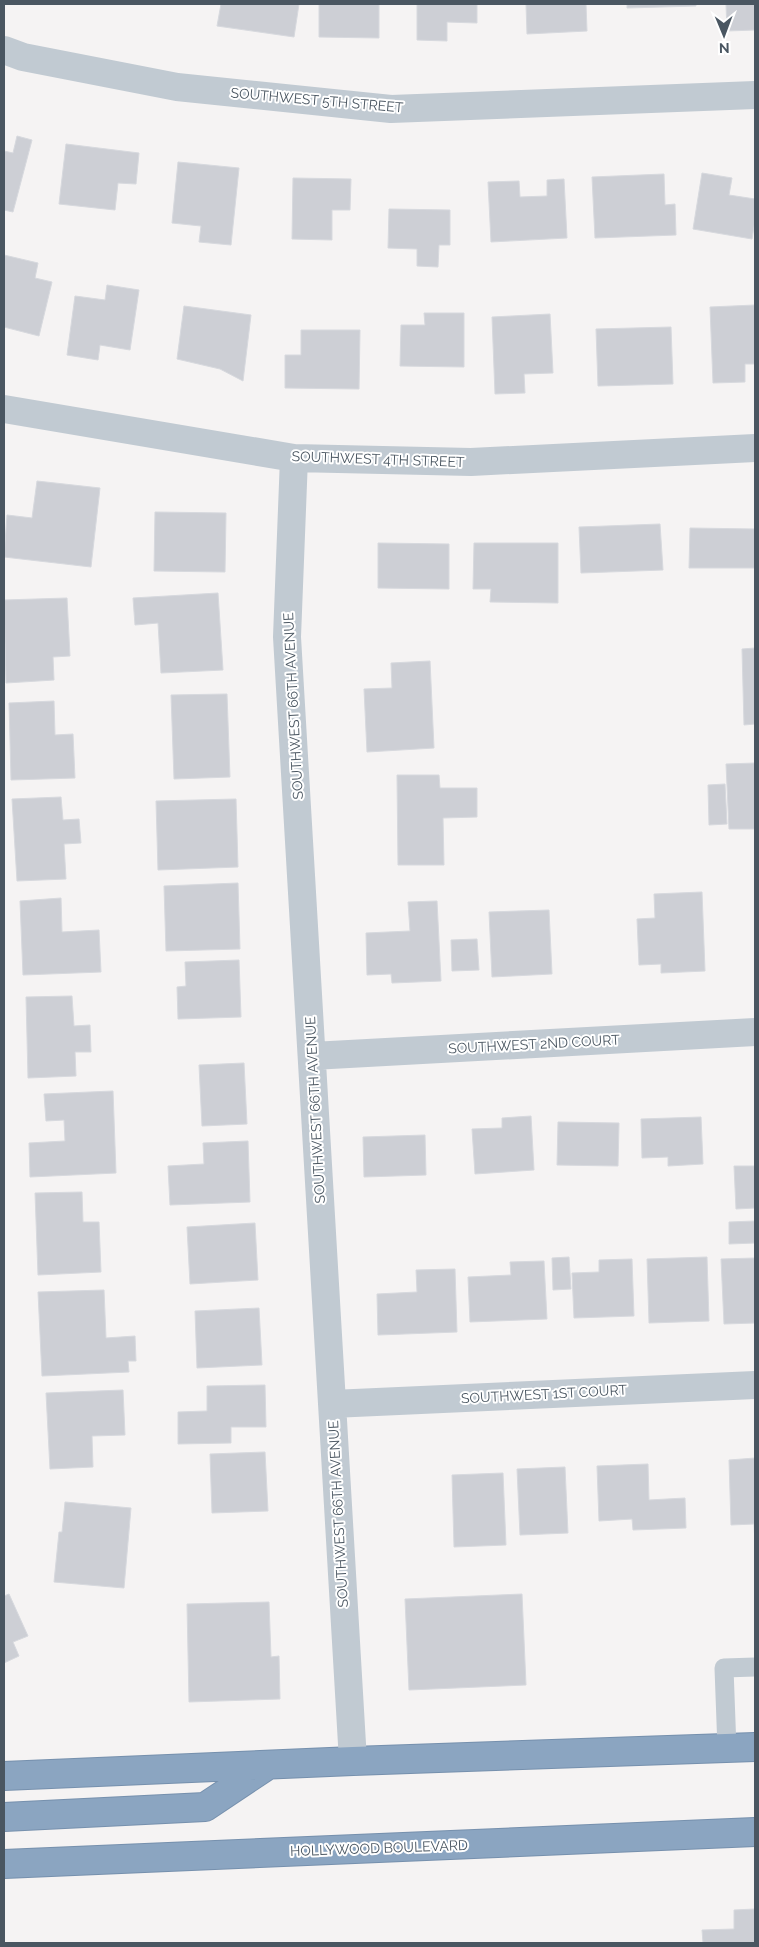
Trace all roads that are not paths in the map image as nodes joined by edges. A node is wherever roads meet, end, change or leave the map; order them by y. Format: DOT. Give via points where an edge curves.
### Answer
graph roads {
  1 [pos="4,50"];
  2 [pos="755,95"];
  3 [pos="4,409"];
  4 [pos="755,448"];
  5 [pos="294,458"];
  6 [pos="755,1032"];
  7 [pos="312,1056"];
  8 [pos="755,1385"];
  9 [pos="332,1404"];
  10 [pos="755,1667"];
  11 [pos="727,1748"];
  12 [pos="755,1748"];
  13 [pos="353,1761"];
  14 [pos="268,1765"];
  15 [pos="4,1776"];
  16 [pos="4,1817"];
  17 [pos="755,1832"];
  18 [pos="4,1864"];
  1 -- 2 [label="street, SOUTHWEST 5TH STREET" via="23,57 177,87 391,109"];
  3 -- 5 [label="street, SOUTHWEST 4TH STREET"];
  4 -- 5 [label="street, SOUTHWEST 4TH STREET" via="471,462"];
  5 -- 7 [label="street, SOUTHWEST 66TH AVENUE" via="287,637"];
  6 -- 7 [label="street, SOUTHWEST 2ND COURT"];
  7 -- 9 [label="street, SOUTHWEST 66TH AVENUE"];
  8 -- 9 [label="street, SOUTHWEST 1ST COURT"];
  9 -- 13 [label="street, SOUTHWEST 66TH AVENUE"];
  10 -- 11 [label="lane" via="724,1668"];
  11 -- 12 [label="highway"];
  11 -- 13 [label="highway"];
  13 -- 14 [label="highway"];
  14 -- 15 [label="highway"];
  14 -- 16 [label="highway" via="204,1807"];
  17 -- 18 [label="highway, HOLLYWOOD BOULEVARD"];
}
